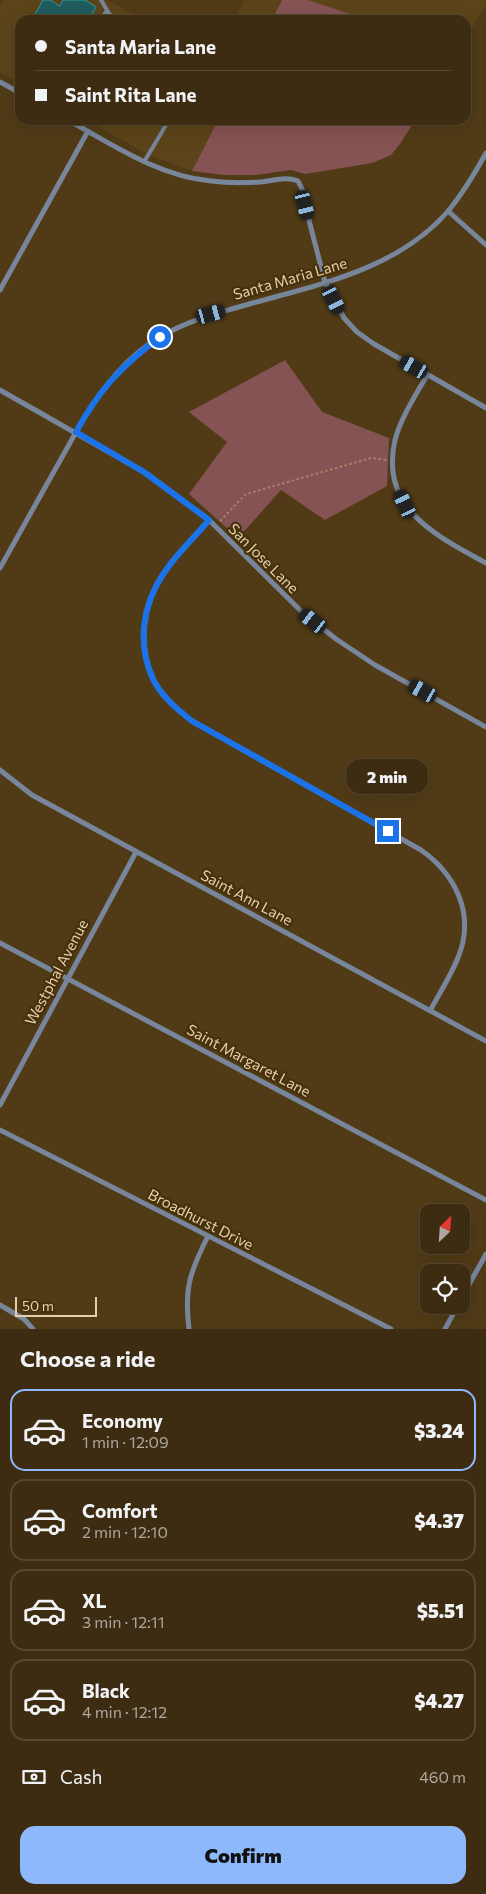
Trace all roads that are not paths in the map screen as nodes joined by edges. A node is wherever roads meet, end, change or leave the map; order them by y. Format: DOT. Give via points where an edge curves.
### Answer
graph roads {
  1 [pos="101,0"];
  2 [pos="106,10"];
  3 [pos="104,15"];
  4 [pos="110,15"];
  5 [pos="0,82"];
  6 [pos="15,90"];
  7 [pos="77,125"];
  8 [pos="166,125"];
  9 [pos="88,131"];
  10 [pos="486,153"];
  11 [pos="144,162"];
  12 [pos="448,211"];
  13 [pos="486,246"];
  14 [pos="326,282"];
  15 [pos="0,290"];
  16 [pos="427,375"];
  17 [pos="0,390"];
  18 [pos="486,408"];
  19 [pos="76,432"];
  20 [pos="209,520"];
  21 [pos="486,563"];
  22 [pos="0,568"];
  23 [pos="486,727"];
  24 [pos="0,770"];
  25 [pos="136,852"];
  26 [pos="0,943"];
  27 [pos="67,979"];
  28 [pos="430,1011"];
  29 [pos="486,1041"];
  30 [pos="0,1105"];
  31 [pos="0,1130"];
  32 [pos="486,1200"];
  33 [pos="208,1236"];
  34 [pos="486,1254"];
  35 [pos="470,1283"];
  36 [pos="0,1305"];
  37 [pos="453,1314"];
  38 [pos="33,1329"];
  39 [pos="188,1329"];
  40 [pos="391,1329"];
  41 [pos="445,1329"];
  1 -- 2 [label="lane"];
  2 -- 3 [label="lane"];
  2 -- 4 [label="lane"];
  5 -- 6 [label="street"];
  7 -- 9 [label="street"];
  8 -- 11 [label="lane"];
  9 -- 11 [label="street"];
  9 -- 15 [label="street"];
  10 -- 12 [label="street, Santa Maria Lane"];
  11 -- 14 [label="street" via="193,179 261,182 287,178 298,181"];
  12 -- 13 [label="street"];
  12 -- 14 [label="street, Santa Maria Lane" via="396,253"];
  14 -- 16 [label="street" via="344,318 357,332"];
  14 -- 19 [label="street, Santa Maria Lane" via="211,314 160,337 120,369"];
  16 -- 18 [label="street"];
  16 -- 21 [label="street" via="395,440 396,483 405,504 419,522"];
  17 -- 19 [label="street, San Jose Lane"];
  19 -- 20 [label="street, San Jose Lane" via="144,472"];
  19 -- 22 [label="street, Santa Maria Lane"];
  20 -- 23 [label="street, San Jose Lane" via="302,612 336,638 375,665"];
  20 -- 28 [label="street" via="164,573 146,610 143,639 154,680 176,709 192,721 421,850 443,868 463,910 463,941 454,966"];
  24 -- 25 [label="street, Saint Ann Lane" via="32,795"];
  25 -- 27 [label="street, Westphal Avenue"];
  25 -- 28 [label="street, Saint Ann Lane"];
  26 -- 27 [label="street, Saint Margaret Lane"];
  27 -- 30 [label="street, Westphal Avenue"];
  27 -- 32 [label="street, Saint Margaret Lane"];
  28 -- 29 [label="street, Saint Ann Lane"];
  31 -- 33 [label="street, Broadhurst Drive"];
  33 -- 39 [label="street" via="192,1272 187,1293"];
  33 -- 40 [label="street, Broadhurst Drive"];
  34 -- 35 [label="street"];
  36 -- 38 [label="street" via="24,1319"];
  37 -- 41 [label="street"];
}
